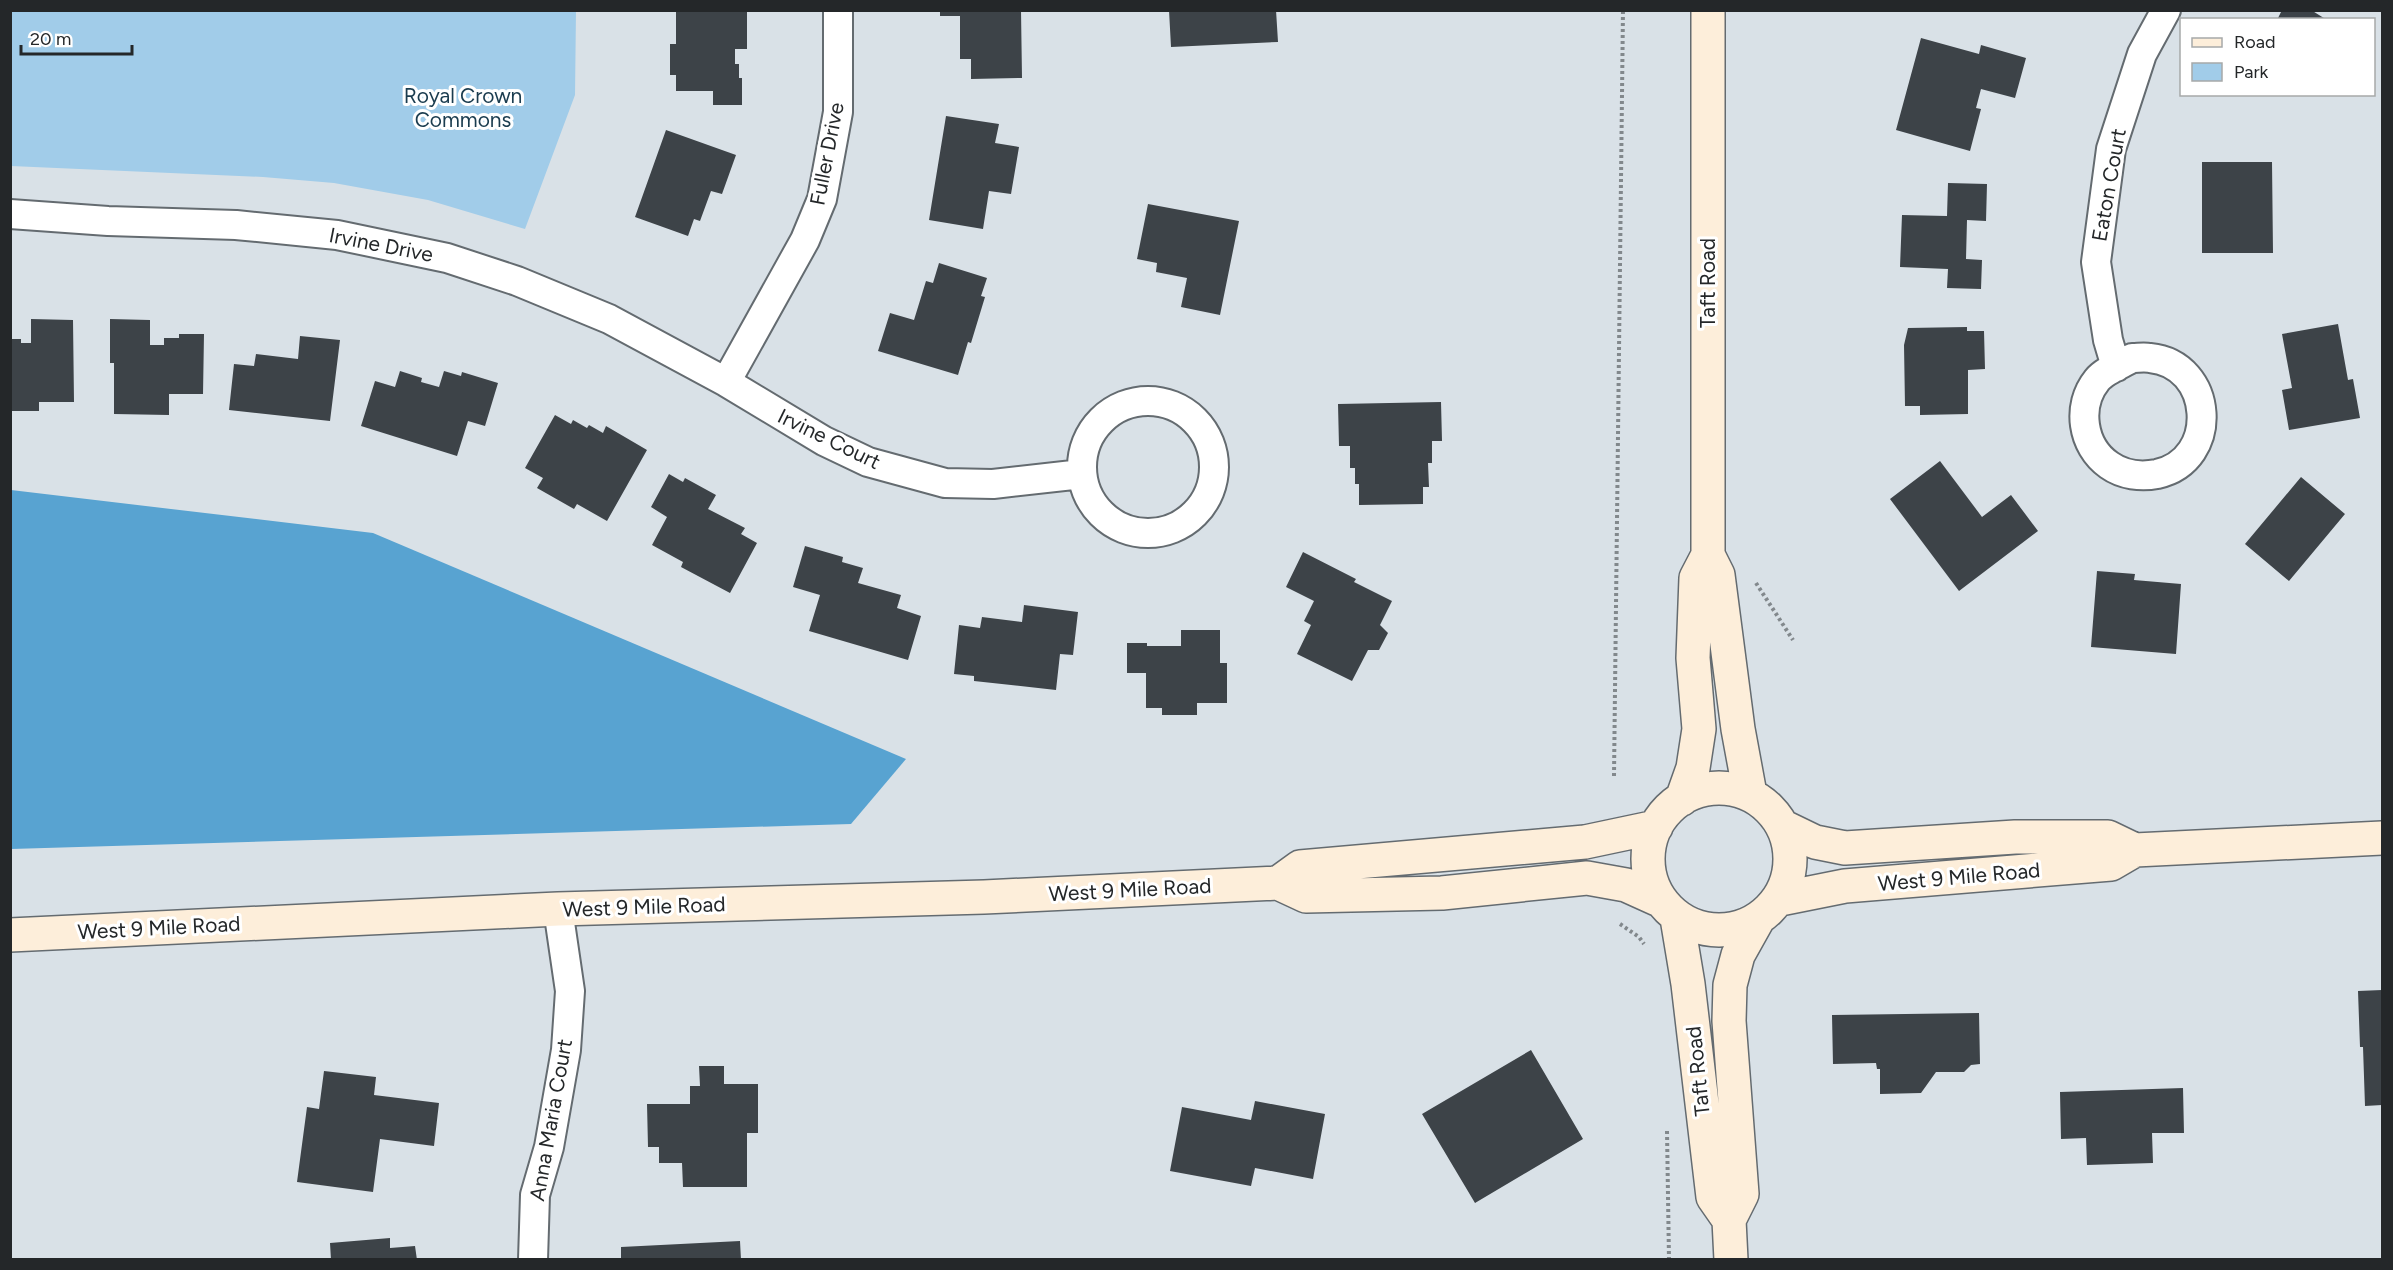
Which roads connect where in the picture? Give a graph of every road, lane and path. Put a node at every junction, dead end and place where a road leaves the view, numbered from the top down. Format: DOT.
graph roads {
  1 [pos="838,10"];
  2 [pos="1623,10"];
  3 [pos="1708,10"];
  4 [pos="2166,10"];
  5 [pos="10,214"];
  6 [pos="2116,368"];
  7 [pos="726,382"];
  8 [pos="1082,474"];
  9 [pos="1708,555"];
  10 [pos="1614,776"];
  11 [pos="1750,794"];
  12 [pos="1682,799"];
  13 [pos="1656,827"];
  14 [pos="1784,827"];
  15 [pos="2382,838"];
  16 [pos="2135,850"];
  17 [pos="1278,883"];
  18 [pos="1780,899"];
  19 [pos="1667,908"];
  20 [pos="558,909"];
  21 [pos="1612,919"];
  22 [pos="1757,921"];
  23 [pos="10,934"];
  24 [pos="1646,946"];
  25 [pos="1667,1124"];
  26 [pos="1729,1220"];
  27 [pos="532,1260"];
  28 [pos="1669,1260"];
  29 [pos="1731,1260"];
  1 -- 7 [label="street, Fuller Drive"];
  2 -- 10 [label="path"];
  3 -- 9 [label="street, Taft Road"];
  4 -- 6 [label="street, Eaton Court"];
  5 -- 7 [label="street, Irvine Drive"];
  6 -- 6 [label="street"];
  7 -- 8 [label="street, Irvine Court"];
  8 -- 8 [label="street"];
  9 -- 11 [label="street, Taft Road"];
  9 -- 12 [label="street, Taft Road"];
  11 -- 12 [label="street"];
  11 -- 14 [label="street"];
  12 -- 13 [label="street"];
  13 -- 17 [label="street"];
  13 -- 19 [label="street"];
  14 -- 16 [label="street, West 9 Mile Road"];
  14 -- 18 [label="street"];
  15 -- 16 [label="street, West 9 Mile Road"];
  16 -- 18 [label="street, West 9 Mile Road"];
  17 -- 19 [label="street, West 9 Mile Road"];
  17 -- 20 [label="street, West 9 Mile Road"];
  18 -- 22 [label="street"];
  19 -- 22 [label="street"];
  19 -- 26 [label="street, Taft Road"];
  20 -- 23 [label="street, West 9 Mile Road"];
  20 -- 27 [label="street, Anna Maria Court"];
  21 -- 24 [label="path"];
  22 -- 26 [label="street, Taft Road"];
  25 -- 28 [label="path"];
  26 -- 29 [label="street, Taft Road"];
}
